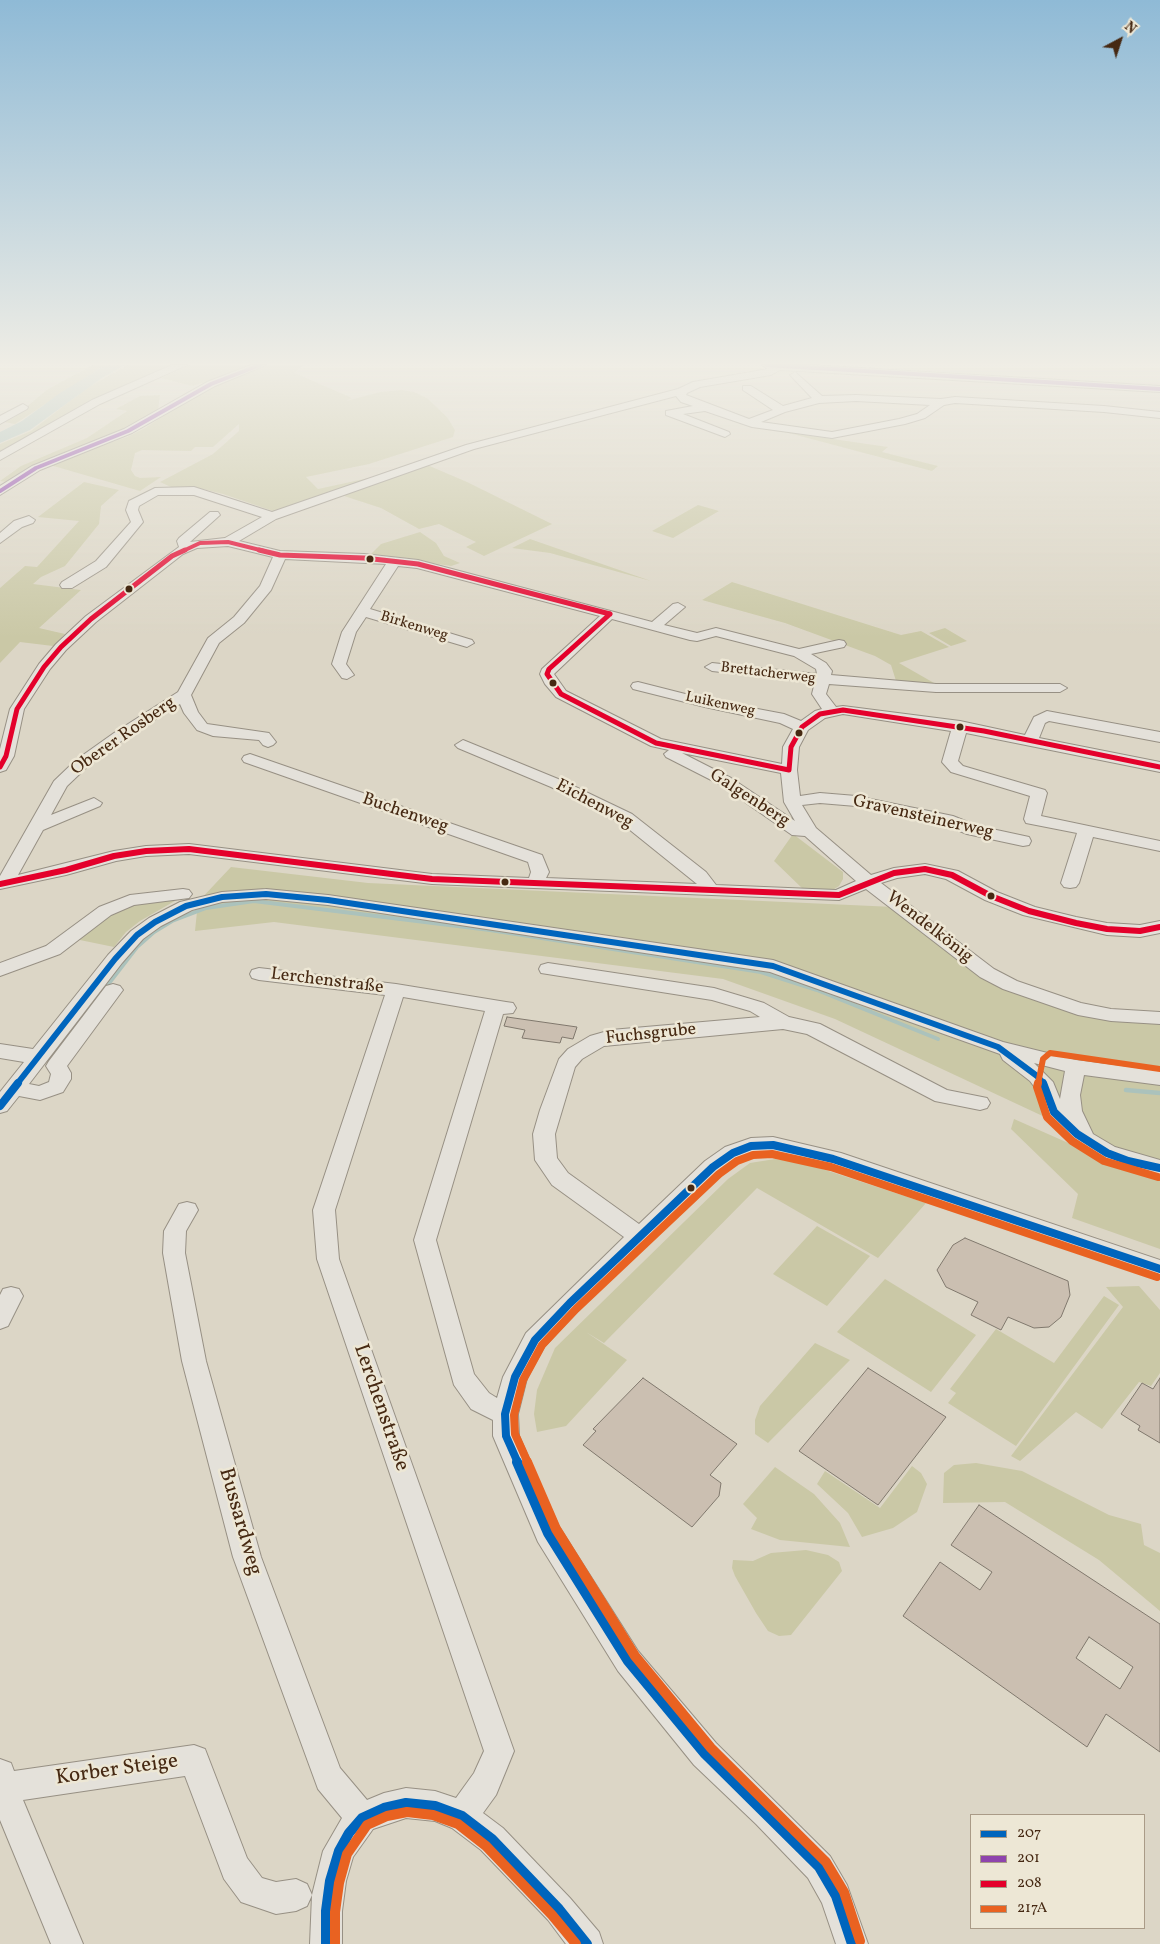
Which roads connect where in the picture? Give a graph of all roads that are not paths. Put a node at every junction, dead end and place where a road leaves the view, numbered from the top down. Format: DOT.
graph roads {
  1 [pos="67,456"];
  2 [pos="445,456"];
  3 [pos="0,491"];
  4 [pos="214,515"];
  5 [pos="272,516"];
  6 [pos="30,520"];
  7 [pos="0,539"];
  8 [pos="228,542"];
  9 [pos="186,548"];
  10 [pos="280,554"];
  11 [pos="394,561"];
  12 [pos="67,585"];
  13 [pos="678,607"];
  14 [pos="361,611"];
  15 [pos="610,614"];
  16 [pos="655,626"];
  17 [pos="467,643"];
  18 [pos="839,644"];
  19 [pos="799,653"];
  20 [pos="712,667"];
  21 [pos="346,675"];
  22 [pos="824,680"];
  23 [pos="638,686"];
  24 [pos="1060,688"];
  25 [pos="184,695"];
  26 [pos="831,711"];
  27 [pos="960,726"];
  28 [pos="802,727"];
  29 [pos="1160,738"];
  30 [pos="1030,740"];
  31 [pos="268,742"];
  32 [pos="463,745"];
  33 [pos="672,754"];
  34 [pos="691,756"];
  35 [pos="250,759"];
  36 [pos="0,767"];
  37 [pos="1160,767"];
  38 [pos="789,770"];
  39 [pos="792,802"];
  40 [pos="94,803"];
  41 [pos="38,826"];
  42 [pos="809,831"];
  43 [pos="1086,831"];
  44 [pos="1023,841"];
  45 [pos="1160,846"];
  46 [pos="868,882"];
  47 [pos="1070,883"];
  48 [pos="3,884"];
  49 [pos="536,884"];
  50 [pos="710,889"];
  51 [pos="184,894"];
  52 [pos="1160,927"];
  53 [pos="548,969"];
  54 [pos="0,970"];
  55 [pos="259,974"];
  56 [pos="113,990"];
  57 [pos="396,990"];
  58 [pos="1160,1018"];
  59 [pos="784,1022"];
  60 [pos="998,1047"];
  61 [pos="0,1051"];
  62 [pos="38,1057"];
  63 [pos="1051,1062"];
  64 [pos="1076,1067"];
  65 [pos="1160,1078"];
  66 [pos="1046,1087"];
  67 [pos="13,1088"];
  68 [pos="980,1103"];
  69 [pos="0,1106"];
  70 [pos="1089,1142"];
  71 [pos="1160,1168"];
  72 [pos="187,1210"];
  73 [pos="639,1236"];
  74 [pos="1160,1269"];
  75 [pos="10,1296"];
  76 [pos="0,1319"];
  77 [pos="504,1414"];
  78 [pos="1,1783"];
  79 [pos="462,1816"];
  80 [pos="362,1818"];
  81 [pos="296,1895"];
  82 [pos="67,1944"];
  83 [pos="326,1944"];
  84 [pos="587,1944"];
  85 [pos="852,1944"];
  1 -- 3 [label="street"];
  2 -- 5 [label="street"];
  4 -- 9 [label="street"];
  5 -- 8 [label="street"];
  5 -- 12 [label="street"];
  6 -- 7 [label="street"];
  8 -- 9 [label="street"];
  8 -- 10 [label="street"];
  9 -- 36 [label="street"];
  10 -- 11 [label="street"];
  10 -- 25 [label="street, Oberer Rosberg"];
  11 -- 14 [label="street, Birkenweg"];
  11 -- 15 [label="street"];
  13 -- 16 [label="street"];
  14 -- 17 [label="street, Birkenweg"];
  14 -- 21 [label="street, Birkenweg"];
  15 -- 16 [label="street, Brettacherweg"];
  15 -- 34 [label="street, Galgenberg"];
  16 -- 19 [label="street, Brettacherweg"];
  18 -- 19 [label="street, Brettacherweg"];
  19 -- 22 [label="street, Brettacherweg"];
  20 -- 22 [label="street, Brettacherweg"];
  22 -- 24 [label="street, Brettacherweg"];
  22 -- 26 [label="street, Brettacherweg"];
  23 -- 28 [label="street, Luikenweg"];
  25 -- 31 [label="street, Oberer Rosberg"];
  25 -- 41 [label="street, Oberer Rosberg"];
  26 -- 27 [label="street"];
  26 -- 28 [label="street"];
  27 -- 30 [label="street"];
  27 -- 43 [label="street"];
  28 -- 38 [label="street, Wendelkönig"];
  29 -- 30 [label="street"];
  30 -- 37 [label="street"];
  32 -- 50 [label="street, Eichenweg"];
  33 -- 34 [label="street, Galgenberg"];
  34 -- 38 [label="street, Galgenberg"];
  34 -- 42 [label="street, Galgenberg"];
  35 -- 49 [label="street, Buchenweg"];
  38 -- 39 [label="street, Wendelkönig"];
  39 -- 42 [label="street, Wendelkönig"];
  39 -- 44 [label="street, Gravensteinerweg"];
  40 -- 41 [label="street"];
  41 -- 48 [label="street, Oberer Rosberg"];
  42 -- 46 [label="street, Wendelkönig"];
  43 -- 45 [label="street"];
  43 -- 47 [label="street"];
  46 -- 50 [label="street"];
  46 -- 52 [label="street"];
  46 -- 58 [label="street, Wendelkönig"];
  48 -- 49 [label="street"];
  49 -- 50 [label="street"];
  51 -- 54 [label="street"];
  53 -- 59 [label="street, Fuchsgrube"];
  55 -- 57 [label="street, Lerchenstraße"];
  56 -- 67 [label="street"];
  57 -- 77 [label="street, Lerchenstraße"];
  57 -- 79 [label="street, Lerchenstraße"];
  59 -- 68 [label="street, Fuchsgrube"];
  59 -- 73 [label="street, Fuchsgrube"];
  60 -- 62 [label="street"];
  60 -- 63 [label="street"];
  60 -- 66 [label="street"];
  61 -- 62 [label="street"];
  62 -- 67 [label="street"];
  63 -- 64 [label="street"];
  63 -- 66 [label="street"];
  64 -- 65 [label="street"];
  64 -- 70 [label="street"];
  66 -- 70 [label="street"];
  67 -- 69 [label="street"];
  70 -- 71 [label="street"];
  72 -- 80 [label="street, Bussardweg"];
  73 -- 74 [label="street"];
  73 -- 77 [label="street"];
  75 -- 76 [label="street"];
  77 -- 85 [label="street"];
  78 -- 81 [label="street, Korber Steige"];
  78 -- 82 [label="street"];
  79 -- 80 [label="street"];
  79 -- 84 [label="street"];
  80 -- 83 [label="street"];
}
